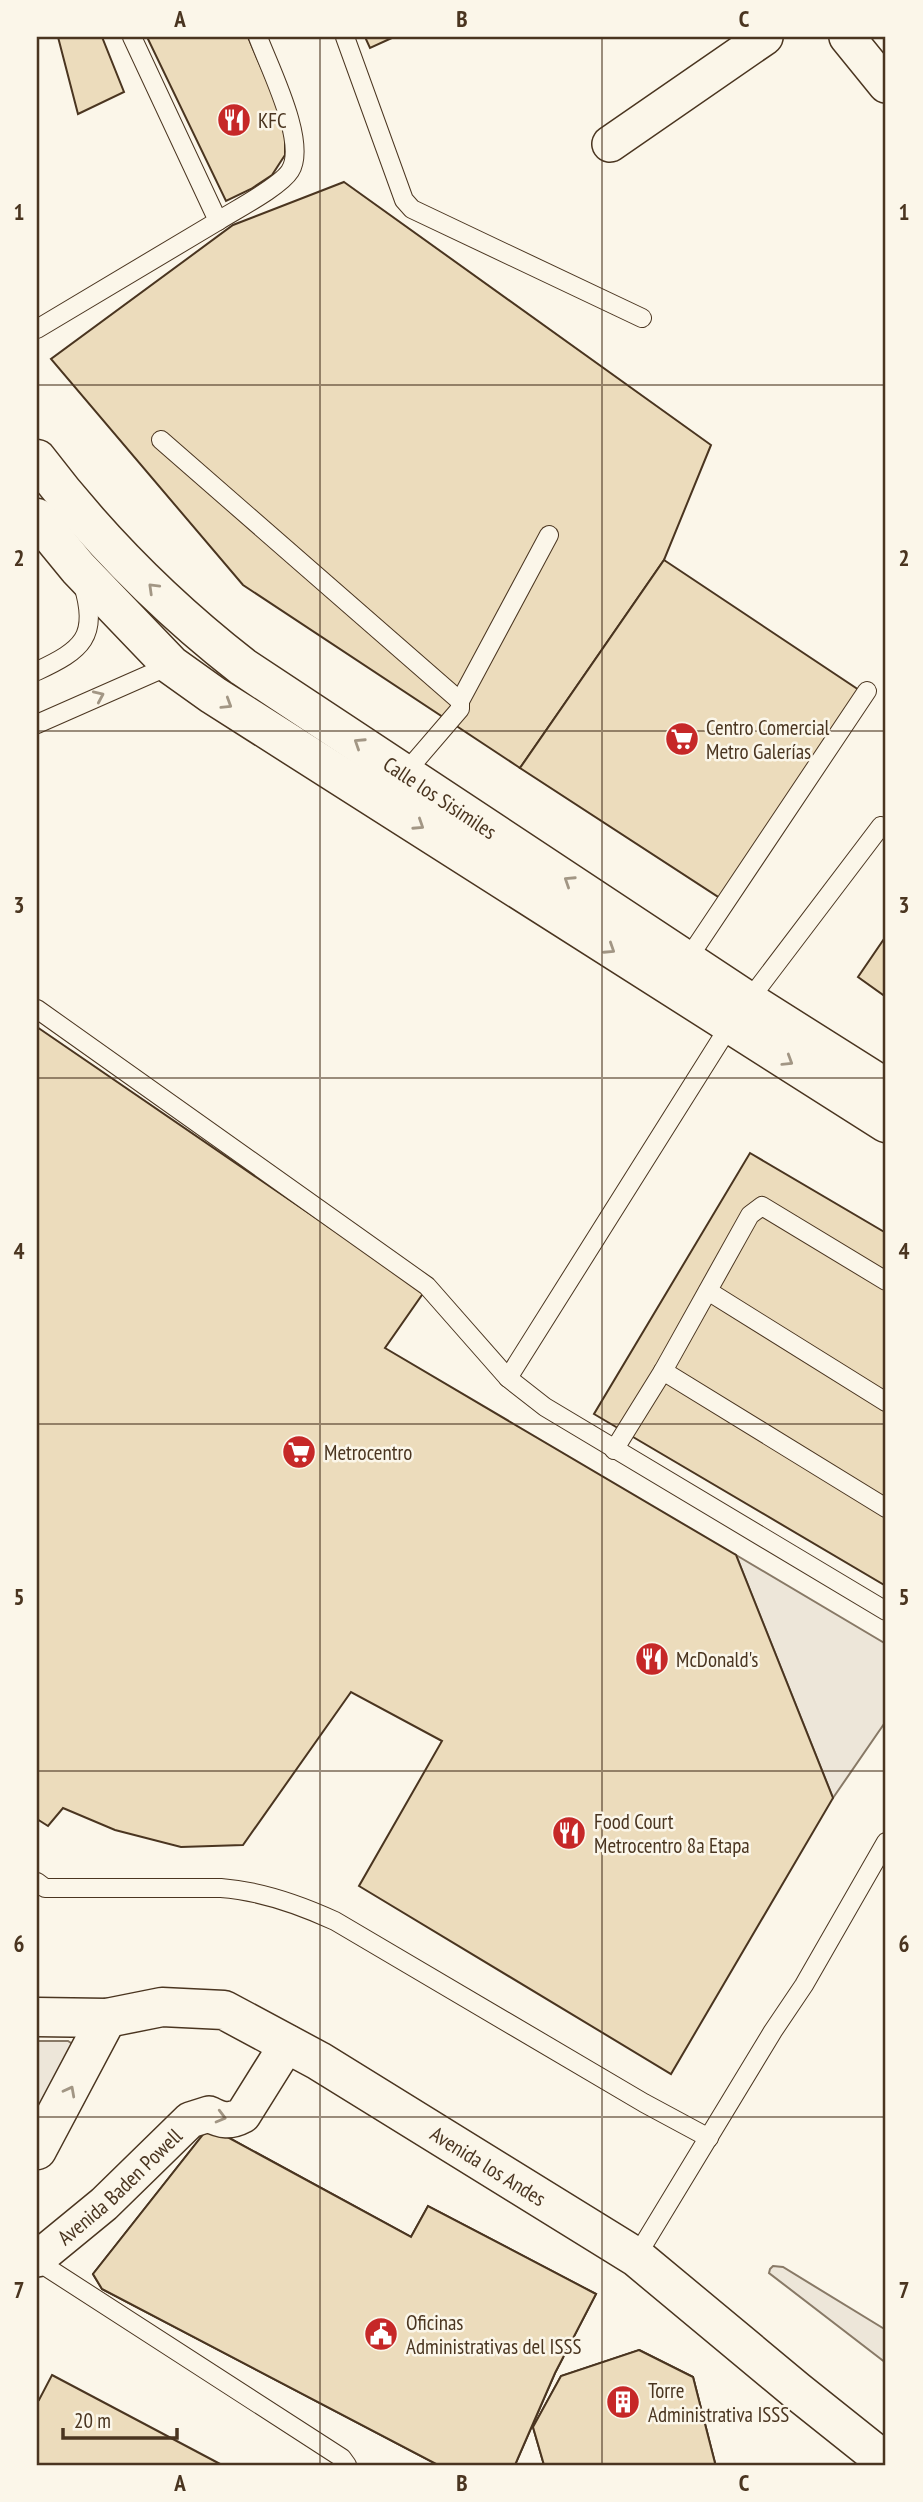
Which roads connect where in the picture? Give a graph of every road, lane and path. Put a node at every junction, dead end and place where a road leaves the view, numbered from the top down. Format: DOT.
graph roads {
  1 [pos="132,37"];
  2 [pos="258,37"];
  3 [pos="345,37"];
  4 [pos="765,37"];
  5 [pos="847,37"];
  6 [pos="886,85"];
  7 [pos="610,144"];
  8 [pos="218,221"];
  9 [pos="642,318"];
  10 [pos="37,329"];
  11 [pos="160,440"];
  12 [pos="37,459"];
  13 [pos="37,518"];
  14 [pos="550,535"];
  15 [pos="78,568"];
  16 [pos="171,665"];
  17 [pos="37,671"];
  18 [pos="867,691"];
  19 [pos="460,701"];
  20 [pos="37,724"];
  21 [pos="405,773"];
  22 [pos="881,826"];
  23 [pos="679,973"];
  24 [pos="37,1009"];
  25 [pos="739,1013"];
  26 [pos="886,1087"];
  27 [pos="886,1123"];
  28 [pos="886,1281"];
  29 [pos="708,1291"];
  30 [pos="663,1371"];
  31 [pos="508,1378"];
  32 [pos="886,1402"];
  33 [pos="614,1450"];
  34 [pos="886,1508"];
  35 [pos="886,1611"];
  36 [pos="886,1842"];
  37 [pos="37,1882"];
  38 [pos="37,2017"];
  39 [pos="107,2018"];
  40 [pos="288,2043"];
  41 [pos="709,2138"];
  42 [pos="37,2150"];
  43 [pos="636,2257"];
  44 [pos="37,2260"];
  45 [pos="886,2462"];
  46 [pos="347,2465"];
  1 -- 8 [label="lane"];
  2 -- 8 [label="lane"];
  3 -- 9 [label="lane"];
  4 -- 7 [label="street"];
  5 -- 6 [label="street"];
  8 -- 10 [label="lane"];
  11 -- 19 [label="lane"];
  21 -- 12 [label="main road, Calle los Sisimiles, one-way"];
  13 -- 15 [label="main road, Calle los Sisimiles"];
  14 -- 19 [label="lane"];
  15 -- 16 [label="main road, Calle los Sisimiles"];
  15 -- 17 [label="lane"];
  20 -- 16 [label="lane, one-way"];
  16 -- 23 [label="main road, Calle los Sisimiles, one-way"];
  18 -- 23 [label="lane"];
  19 -- 21 [label="lane"];
  23 -- 21 [label="main road, Calle los Sisimiles, one-way"];
  22 -- 25 [label="lane"];
  23 -- 25 [label="main road, Calle los Sisimiles"];
  24 -- 31 [label="lane"];
  25 -- 26 [label="main road, Calle los Sisimiles"];
  25 -- 27 [label="main road, Calle los Sisimiles, one-way"];
  25 -- 31 [label="lane"];
  28 -- 29 [label="lane"];
  29 -- 30 [label="lane"];
  29 -- 32 [label="lane"];
  30 -- 33 [label="lane"];
  30 -- 34 [label="lane"];
  31 -- 33 [label="lane"];
  33 -- 35 [label="lane"];
  36 -- 41 [label="lane"];
  37 -- 41 [label="lane"];
  38 -- 39 [label="main road, Avenida los Andes"];
  39 -- 40 [label="main road, Avenida los Andes"];
  42 -- 39 [label="main road, one-way"];
  40 -- 43 [label="main road, Avenida los Andes"];
  44 -- 40 [label="street, Avenida Baden Powell, one-way"];
  41 -- 43 [label="lane"];
  43 -- 45 [label="main road, Avenida los Andes"];
  44 -- 46 [label="lane"];
}
